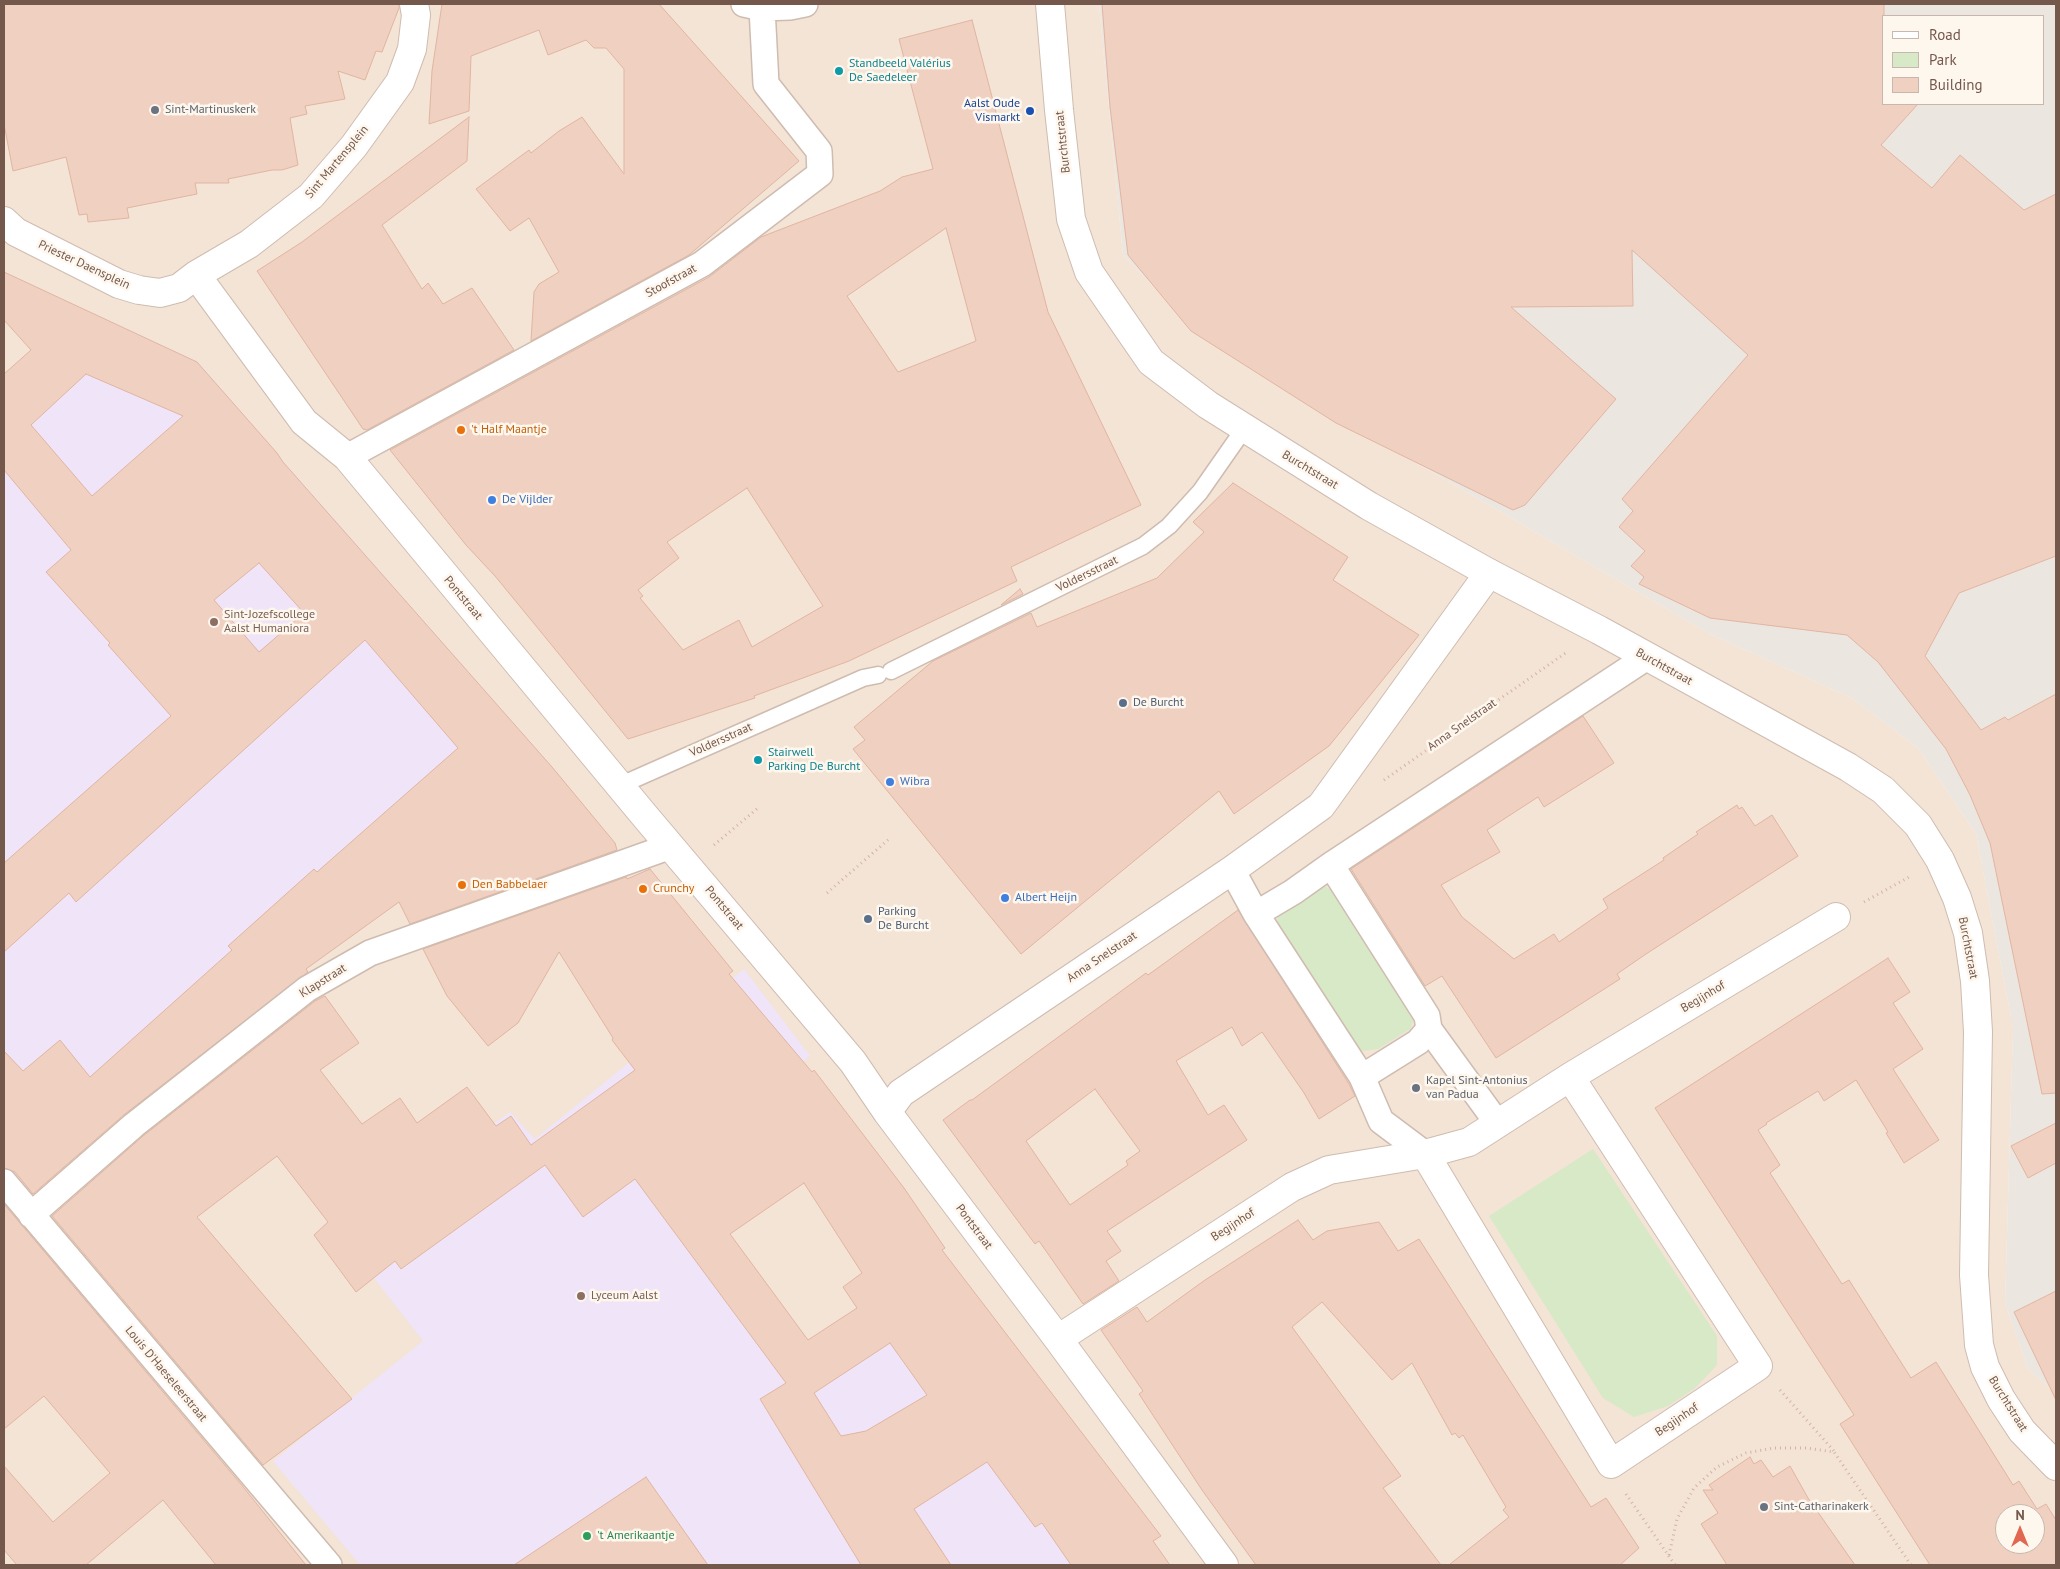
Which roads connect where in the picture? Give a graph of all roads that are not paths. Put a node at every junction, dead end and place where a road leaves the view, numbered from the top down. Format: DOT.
graph roads {
  1 [pos="414,4"];
  2 [pos="805,4"];
  3 [pos="1050,4"];
  4 [pos="753,6"];
  5 [pos="4,221"];
  6 [pos="196,275"];
  7 [pos="1244,429"];
  8 [pos="347,457"];
  9 [pos="1488,573"];
  10 [pos="1647,657"];
  11 [pos="621,785"];
  12 [pos="671,846"];
  13 [pos="1331,865"];
  14 [pos="1232,870"];
  15 [pos="1256,914"];
  16 [pos="1836,917"];
  17 [pos="1429,1029"];
  18 [pos="1362,1077"];
  19 [pos="1570,1077"];
  20 [pos="887,1112"];
  21 [pos="1498,1124"];
  22 [pos="1425,1154"];
  23 [pos="4,1182"];
  24 [pos="31,1215"];
  25 [pos="1058,1339"];
  26 [pos="2056,1466"];
  27 [pos="329,1565"];
  28 [pos="1224,1565"];
  1 -- 6 [label="street, Sint Martensplein"];
  2 -- 4 [label="street"];
  3 -- 7 [label="street, Burchtstraat"];
  4 -- 8 [label="street, Stoofstraat"];
  5 -- 6 [label="street, Priester Daensplein"];
  6 -- 8 [label="street, Pontstraat"];
  7 -- 9 [label="street, Burchtstraat"];
  7 -- 11 [label="lane, Voldersstraat"];
  8 -- 11 [label="street, Pontstraat"];
  9 -- 10 [label="street, Burchtstraat"];
  9 -- 14 [label="street, Anna Snelstraat"];
  10 -- 13 [label="street"];
  10 -- 26 [label="street, Burchtstraat"];
  11 -- 12 [label="street, Pontstraat"];
  12 -- 20 [label="street, Pontstraat"];
  12 -- 24 [label="street, Klapstraat"];
  13 -- 15 [label="street"];
  13 -- 17 [label="street"];
  14 -- 15 [label="street, Begijnhof"];
  14 -- 20 [label="street, Anna Snelstraat"];
  15 -- 18 [label="street, Begijnhof"];
  16 -- 19 [label="street, Begijnhof"];
  17 -- 18 [label="street"];
  17 -- 21 [label="street"];
  18 -- 22 [label="street, Begijnhof"];
  19 -- 21 [label="street, Begijnhof"];
  19 -- 22 [label="street, Begijnhof"];
  20 -- 25 [label="street, Pontstraat"];
  21 -- 22 [label="street, Begijnhof"];
  22 -- 25 [label="street, Begijnhof"];
  23 -- 24 [label="street, Louis D'Haeseleerstraat"];
  24 -- 27 [label="street, Louis D'Haeseleerstraat"];
  25 -- 28 [label="street, Pontstraat"];
}
